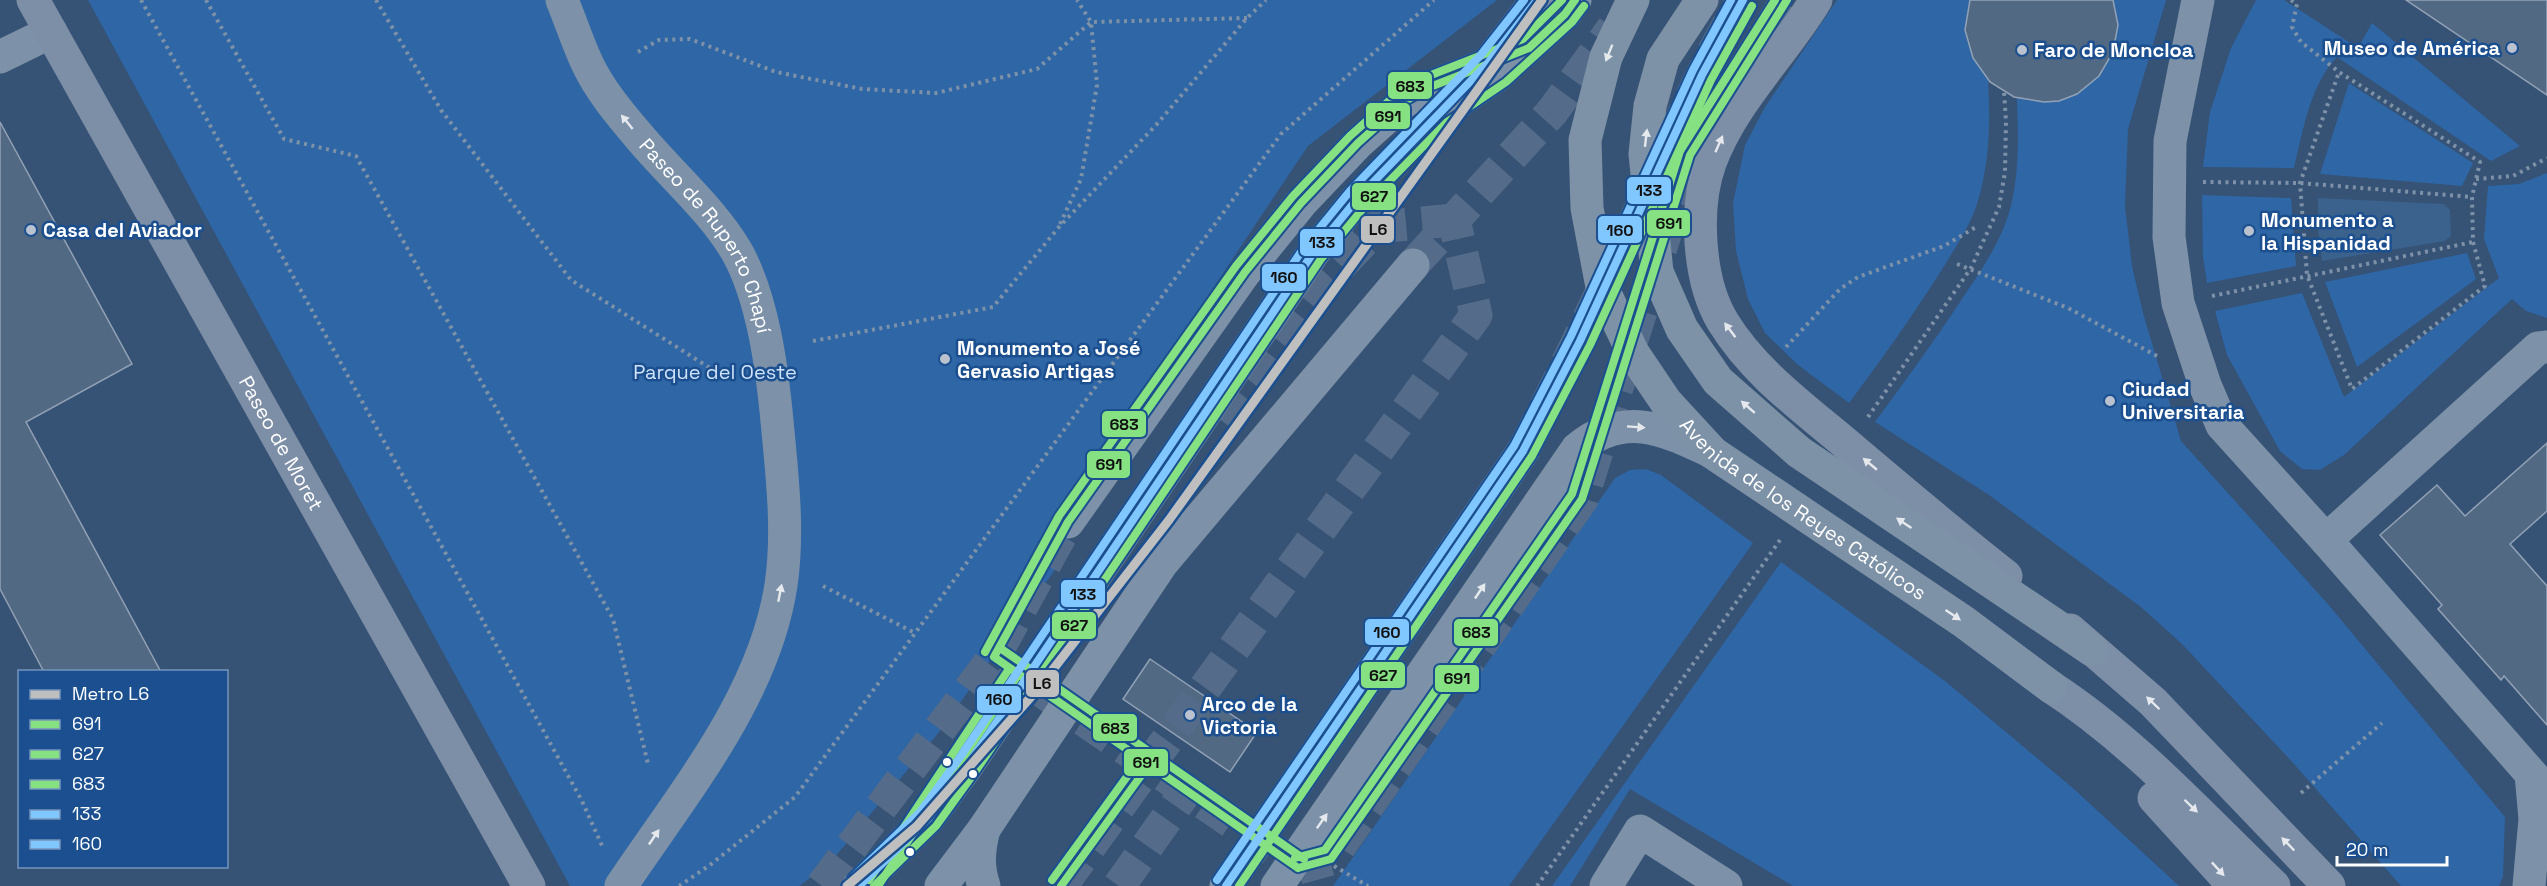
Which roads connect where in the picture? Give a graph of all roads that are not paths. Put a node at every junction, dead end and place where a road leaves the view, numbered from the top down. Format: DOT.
graph roads {
  1 [pos="33,0"];
  2 [pos="562,0"];
  3 [pos="1537,0"];
  4 [pos="1575,0"];
  5 [pos="1633,0"];
  6 [pos="1702,0"];
  7 [pos="1816,0"];
  8 [pos="2198,0"];
  9 [pos="51,32"];
  10 [pos="1529,48"];
  11 [pos="0,57"];
  12 [pos="1486,65"];
  13 [pos="1440,114"];
  14 [pos="1413,265"];
  15 [pos="2547,347"];
  16 [pos="1523,451"];
  17 [pos="1713,453"];
  18 [pos="1068,522"];
  19 [pos="2326,540"];
  20 [pos="2092,650"];
  21 [pos="2051,687"];
  22 [pos="2539,783"];
  23 [pos="984,829"];
  24 [pos="530,886"];
  25 [pos="621,886"];
  26 [pos="859,886"];
  27 [pos="941,886"];
  28 [pos="984,886"];
  29 [pos="1226,886"];
  30 [pos="1277,886"];
  31 [pos="1606,886"];
  32 [pos="1726,886"];
  33 [pos="2234,886"];
  34 [pos="2274,886"];
  35 [pos="2329,886"];
  36 [pos="2529,886"];
  1 -- 9 [label="main road, Paseo de Moret"];
  25 -- 2 [label="street, Paseo de Ruperto Chapí, one-way"];
  3 -- 12 [label="main road"];
  4 -- 10 [label="highway"];
  5 -- 17 [label="highway, Avenida de los Reyes Católicos, one-way"];
  20 -- 6 [label="highway, one-way"];
  20 -- 7 [label="main road, one-way"];
  8 -- 19 [label="street"];
  9 -- 11 [label="street"];
  9 -- 24 [label="main road, Paseo de Moret"];
  10 -- 12 [label="street"];
  10 -- 13 [label="highway"];
  12 -- 13 [label="main road"];
  12 -- 18 [label="street"];
  13 -- 26 [label="highway"];
  14 -- 23 [label="street"];
  15 -- 19 [label="street"];
  16 -- 29 [label="highway"];
  17 -- 21 [label="highway, Avenida de los Reyes Católicos, one-way"];
  30 -- 17 [label="street, one-way"];
  19 -- 22 [label="street"];
  35 -- 20 [label="main road, one-way"];
  21 -- 33 [label="main road, one-way"];
  21 -- 34 [label="main road, Avenida de los Reyes Católicos, one-way"];
  22 -- 36 [label="street"];
  23 -- 27 [label="street"];
  23 -- 28 [label="street"];
  31 -- 32 [label="street"];
}
